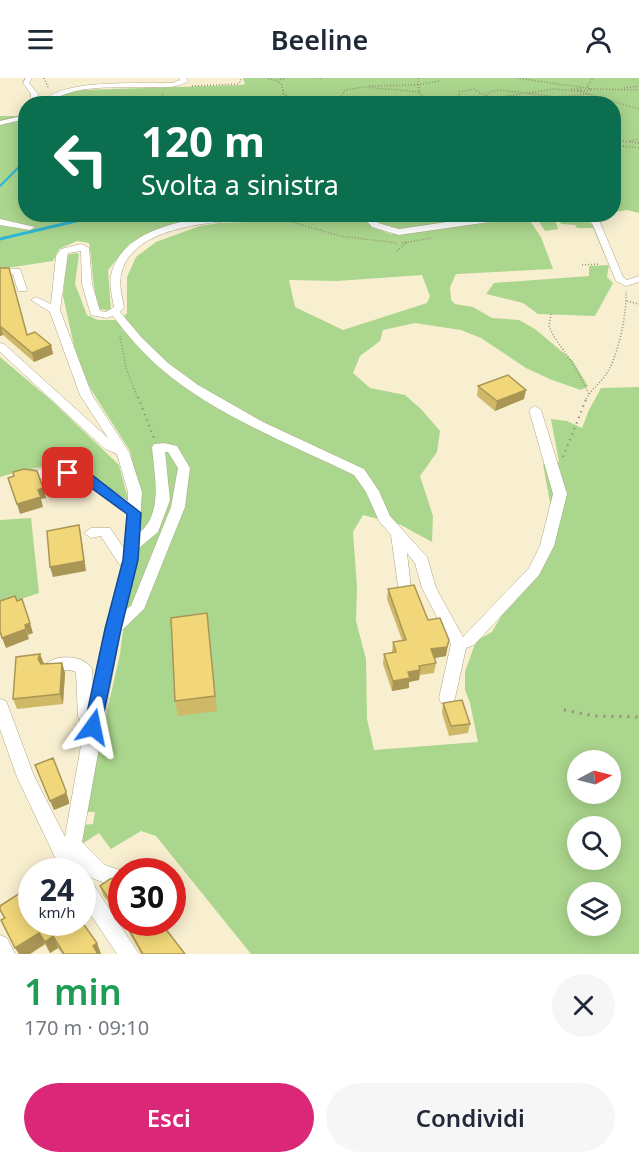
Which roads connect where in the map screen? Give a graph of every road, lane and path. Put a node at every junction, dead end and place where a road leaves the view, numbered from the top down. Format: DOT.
graph roads {
  1 [pos="29,78"];
  2 [pos="44,78"];
  3 [pos="182,78"];
  4 [pos="240,78"];
  5 [pos="268,78"];
  6 [pos="286,78"];
  7 [pos="317,78"];
  8 [pos="321,78"];
  9 [pos="418,78"];
  10 [pos="517,78"];
  11 [pos="593,78"];
  12 [pos="526,79"];
  13 [pos="275,80"];
  14 [pos="439,81"];
  15 [pos="550,84"];
  16 [pos="213,85"];
  17 [pos="417,85"];
  18 [pos="563,86"];
  19 [pos="639,86"];
  20 [pos="364,87"];
  21 [pos="585,88"];
  22 [pos="590,89"];
  23 [pos="593,89"];
  24 [pos="615,89"];
  25 [pos="563,90"];
  26 [pos="572,90"];
  27 [pos="639,90"];
  28 [pos="578,91"];
  29 [pos="583,91"];
  30 [pos="419,92"];
  31 [pos="284,93"];
  32 [pos="526,93"];
  33 [pos="54,94"];
  34 [pos="590,94"];
  35 [pos="34,96"];
  36 [pos="281,96"];
  37 [pos="286,96"];
  38 [pos="341,96"];
  39 [pos="419,96"];
  40 [pos="460,96"];
  41 [pos="486,96"];
  42 [pos="486,96"];
  43 [pos="507,96"];
  44 [pos="558,96"];
  45 [pos="576,96"];
  46 [pos="594,96"];
  47 [pos="621,104"];
  48 [pos="639,109"];
  49 [pos="18,119"];
  50 [pos="0,123"];
  51 [pos="639,139"];
  52 [pos="621,141"];
  53 [pos="629,142"];
  54 [pos="639,143"];
  55 [pos="621,146"];
  56 [pos="639,148"];
  57 [pos="0,222"];
  58 [pos="193,222"];
  59 [pos="294,222"];
  60 [pos="372,222"];
  61 [pos="463,222"];
  62 [pos="596,222"];
  63 [pos="454,224"];
  64 [pos="30,227"];
  65 [pos="407,242"];
  66 [pos="397,251"];
  67 [pos="612,264"];
  68 [pos="582,265"];
  69 [pos="0,271"];
  70 [pos="639,279"];
  71 [pos="626,283"];
  72 [pos="21,285"];
  73 [pos="36,300"];
  74 [pos="627,301"];
  75 [pos="639,304"];
  76 [pos="55,310"];
  77 [pos="113,314"];
  78 [pos="551,314"];
  79 [pos="0,346"];
  80 [pos="589,394"];
  81 [pos="535,410"];
  82 [pos="158,449"];
  83 [pos="123,452"];
  84 [pos="30,474"];
  85 [pos="557,480"];
  86 [pos="134,513"];
  87 [pos="91,533"];
  88 [pos="398,536"];
  89 [pos="131,553"];
  90 [pos="404,589"];
  91 [pos="113,629"];
  92 [pos="459,644"];
  93 [pos="51,668"];
  94 [pos="447,698"];
  95 [pos="0,706"];
  96 [pos="564,710"];
  97 [pos="639,717"];
  98 [pos="93,727"];
  99 [pos="72,845"];
  100 [pos="66,858"];
  101 [pos="71,858"];
  102 [pos="108,875"];
  103 [pos="96,906"];
  104 [pos="0,945"];
  105 [pos="5,954"];
  106 [pos="129,954"];
  1 -- 35 [label="street"];
  2 -- 33 [label="path"];
  3 -- 33 [label="street"];
  4 -- 16 [label="path"];
  5 -- 13 [label="path"];
  6 -- 13 [label="path"];
  7 -- 8 [label="path"];
  9 -- 17 [label="path"];
  10 -- 12 [label="path"];
  11 -- 22 [label="path"];
  12 -- 15 [label="path"];
  13 -- 31 [label="path"];
  14 -- 17 [label="path"];
  15 -- 18 [label="path"];
  15 -- 25 [label="path"];
  17 -- 20 [label="path"];
  17 -- 30 [label="path"];
  18 -- 21 [label="path"];
  18 -- 25 [label="path"];
  19 -- 24 [label="path"];
  20 -- 30 [label="path"];
  20 -- 38 [label="path"];
  21 -- 22 [label="path"];
  21 -- 26 [label="path"];
  22 -- 23 [label="path"];
  23 -- 24 [label="path"];
  23 -- 29 [label="path"];
  24 -- 27 [label="path"];
  25 -- 26 [label="path"];
  25 -- 32 [label="path"];
  26 -- 28 [label="path"];
  26 -- 29 [label="path"];
  28 -- 29 [label="path"];
  28 -- 34 [label="path"];
  30 -- 39 [label="path"];
  31 -- 36 [label="path"];
  31 -- 37 [label="path"];
  32 -- 41 [label="path"];
  32 -- 43 [label="path"];
  32 -- 44 [label="path"];
  34 -- 45 [label="path"];
  34 -- 46 [label="path"];
  40 -- 42 [label="path"];
  47 -- 48 [label="path"];
  49 -- 50 [label="street"];
  51 -- 53 [label="path"];
  52 -- 53 [label="path"];
  53 -- 54 [label="path"];
  55 -- 56 [label="path"];
  57 -- 64 [label="street"];
  58 -- 77 [label="street"];
  59 -- 65 [label="path"];
  60 -- 63 [label="street"];
  61 -- 63 [label="street"];
  62 -- 67 [label="street"];
  63 -- 65 [label="path"];
  65 -- 66 [label="path"];
  67 -- 68 [label="path"];
  67 -- 71 [label="street"];
  69 -- 72 [label="street"];
  70 -- 71 [label="street"];
  71 -- 74 [label="path"];
  73 -- 76 [label="street"];
  74 -- 75 [label="path"];
  74 -- 80 [label="path"];
  76 -- 77 [label="street"];
  76 -- 83 [label="street"];
  77 -- 82 [label="path"];
  77 -- 88 [label="street"];
  78 -- 80 [label="path"];
  79 -- 83 [label="street"];
  80 -- 85 [label="path"];
  81 -- 85 [label="street"];
  82 -- 89 [label="street"];
  82 -- 91 [label="street"];
  83 -- 86 [label="street"];
  84 -- 86 [label="street"];
  85 -- 92 [label="street"];
  86 -- 89 [label="street"];
  87 -- 89 [label="street"];
  88 -- 90 [label="street"];
  88 -- 92 [label="street"];
  89 -- 91 [label="street"];
  91 -- 98 [label="street"];
  92 -- 94 [label="street"];
  93 -- 98 [label="street"];
  95 -- 100 [label="street"];
  96 -- 97 [label="path"];
  98 -- 99 [label="street"];
  99 -- 101 [label="street"];
  99 -- 102 [label="street"];
  103 -- 106 [label="street"];
  104 -- 105 [label="street"];
}
